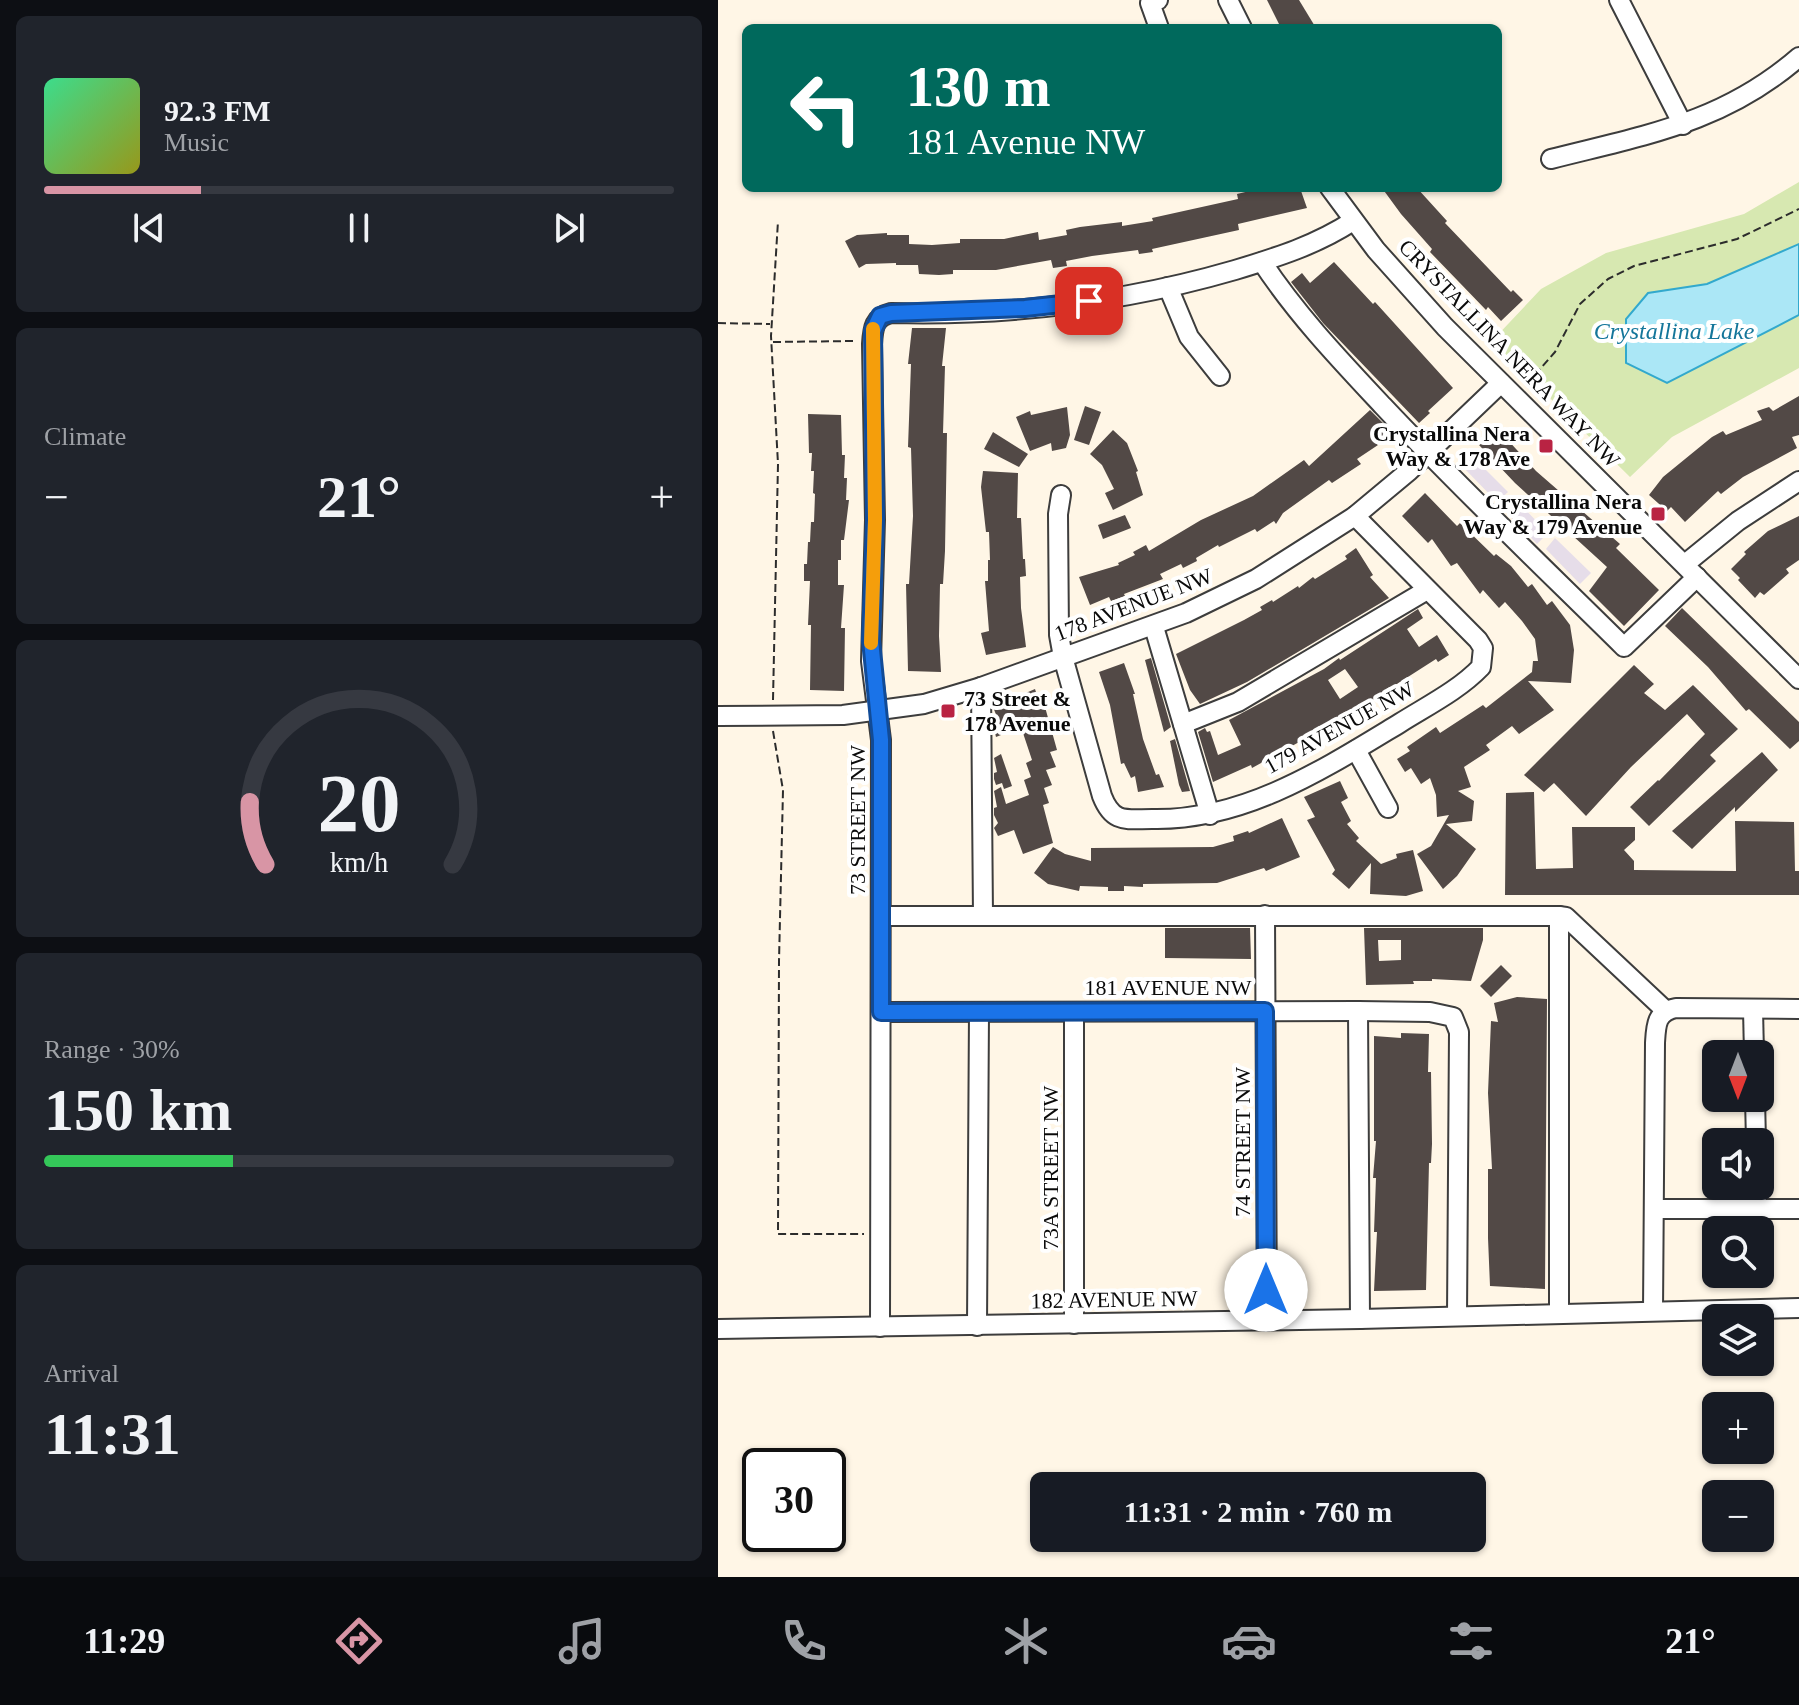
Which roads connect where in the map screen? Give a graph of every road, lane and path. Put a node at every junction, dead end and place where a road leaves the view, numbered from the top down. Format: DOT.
graph roads {
  1 [pos="1228,0"];
  2 [pos="1619,0"];
  3 [pos="1154,1"];
  4 [pos="1158,24"];
  5 [pos="1240,24"];
  6 [pos="1799,57"];
  7 [pos="1683,125"];
  8 [pos="1551,159"];
  9 [pos="1333,192"];
  10 [pos="1799,209"];
  11 [pos="778,221"];
  12 [pos="1353,221"];
  13 [pos="1262,262"];
  14 [pos="1168,287"];
  15 [pos="718,323"];
  16 [pos="771,324"];
  17 [pos="872,341"];
  18 [pos="771,342"];
  19 [pos="1220,376"];
  20 [pos="1501,383"];
  21 [pos="1525,387"];
  22 [pos="1428,453"];
  23 [pos="1799,481"];
  24 [pos="1061,495"];
  25 [pos="1355,516"];
  26 [pos="1691,571"];
  27 [pos="1427,590"];
  28 [pos="1154,627"];
  29 [pos="1063,657"];
  30 [pos="1799,679"];
  31 [pos="981,687"];
  32 [pos="773,707"];
  33 [pos="877,711"];
  34 [pos="718,716"];
  35 [pos="1183,724"];
  36 [pos="772,726"];
  37 [pos="1356,750"];
  38 [pos="1388,808"];
  39 [pos="1210,815"];
  40 [pos="1265,915"];
  41 [pos="881,916"];
  42 [pos="983,916"];
  43 [pos="1559,916"];
  44 [pos="1753,1009"];
  45 [pos="1799,1009"];
  46 [pos="1265,1011"];
  47 [pos="1358,1011"];
  48 [pos="881,1012"];
  49 [pos="979,1012"];
  50 [pos="1074,1012"];
  51 [pos="1662,1013"];
  52 [pos="1754,1040"];
  53 [pos="1757,1200"];
  54 [pos="1654,1209"];
  55 [pos="1757,1209"];
  56 [pos="1799,1209"];
  57 [pos="880,1234"];
  58 [pos="1799,1308"];
  59 [pos="1653,1311"];
  60 [pos="1559,1313"];
  61 [pos="1457,1316"];
  62 [pos="1360,1319"];
  63 [pos="1267,1321"];
  64 [pos="1074,1324"];
  65 [pos="977,1326"];
  66 [pos="880,1327"];
  67 [pos="718,1329"];
  1 -- 5 [label="street"];
  2 -- 7 [label="street"];
  3 -- 4 [label="street"];
  6 -- 7 [label="street"];
  7 -- 8 [label="street"];
  9 -- 12 [label="street, CRYSTALLINA NERA WAY NW"];
  10 -- 21 [label="path"];
  11 -- 16 [label="path"];
  12 -- 13 [label="street"];
  12 -- 20 [label="street, CRYSTALLINA NERA WAY NW"];
  13 -- 14 [label="street"];
  13 -- 22 [label="street"];
  14 -- 17 [label="street, 73 STREET NW"];
  14 -- 19 [label="street"];
  15 -- 16 [label="path"];
  16 -- 18 [label="path"];
  17 -- 18 [label="path"];
  17 -- 33 [label="street, 73 STREET NW"];
  18 -- 32 [label="path"];
  20 -- 22 [label="street, 178 AVENUE NW"];
  20 -- 26 [label="street, CRYSTALLINA NERA WAY NW"];
  22 -- 25 [label="street, 178 AVENUE NW"];
  22 -- 26 [label="street"];
  23 -- 26 [label="street"];
  24 -- 29 [label="street"];
  25 -- 27 [label="street"];
  25 -- 28 [label="street, 178 AVENUE NW"];
  26 -- 30 [label="street, CRYSTALLINA NERA WAY NW"];
  27 -- 35 [label="street"];
  27 -- 37 [label="street, 179 AVENUE NW"];
  28 -- 29 [label="street, 178 AVENUE NW"];
  28 -- 35 [label="street"];
  29 -- 31 [label="street, 178 AVENUE NW"];
  29 -- 39 [label="street, 179 AVENUE NW"];
  31 -- 33 [label="street, 178 AVENUE NW"];
  31 -- 42 [label="street"];
  33 -- 34 [label="street, 178 AVENUE NW"];
  33 -- 41 [label="street, 73 STREET NW"];
  35 -- 39 [label="street"];
  36 -- 57 [label="path"];
  37 -- 38 [label="street"];
  37 -- 39 [label="street, 179 AVENUE NW"];
  40 -- 42 [label="street"];
  40 -- 43 [label="street"];
  40 -- 46 [label="street, 74 STREET NW"];
  41 -- 42 [label="street"];
  41 -- 48 [label="street, 73 STREET NW"];
  43 -- 51 [label="street"];
  43 -- 60 [label="street"];
  44 -- 45 [label="street"];
  44 -- 51 [label="street"];
  44 -- 52 [label="street"];
  46 -- 47 [label="street, 181 AVENUE NW"];
  46 -- 50 [label="street, 181 AVENUE NW"];
  46 -- 63 [label="street, 74 STREET NW"];
  47 -- 61 [label="street, 181 AVENUE NW"];
  47 -- 62 [label="street"];
  48 -- 49 [label="street, 181 AVENUE NW"];
  48 -- 57 [label="street, 73 STREET NW"];
  49 -- 50 [label="street, 181 AVENUE NW"];
  49 -- 65 [label="street"];
  50 -- 64 [label="street, 73A STREET NW"];
  51 -- 54 [label="street"];
  53 -- 55 [label="street"];
  54 -- 55 [label="street"];
  54 -- 59 [label="street"];
  55 -- 56 [label="street"];
  57 -- 66 [label="street, 73 STREET NW"];
  58 -- 59 [label="street, 182 AVENUE NW"];
  59 -- 60 [label="street, 182 AVENUE NW"];
  60 -- 61 [label="street, 182 AVENUE NW"];
  61 -- 62 [label="street, 182 AVENUE NW"];
  62 -- 63 [label="street, 182 AVENUE NW"];
  63 -- 64 [label="street, 182 AVENUE NW"];
  64 -- 65 [label="street, 182 AVENUE NW"];
  65 -- 66 [label="street, 182 AVENUE NW"];
  66 -- 67 [label="street, 182 AVENUE NW"];
}
